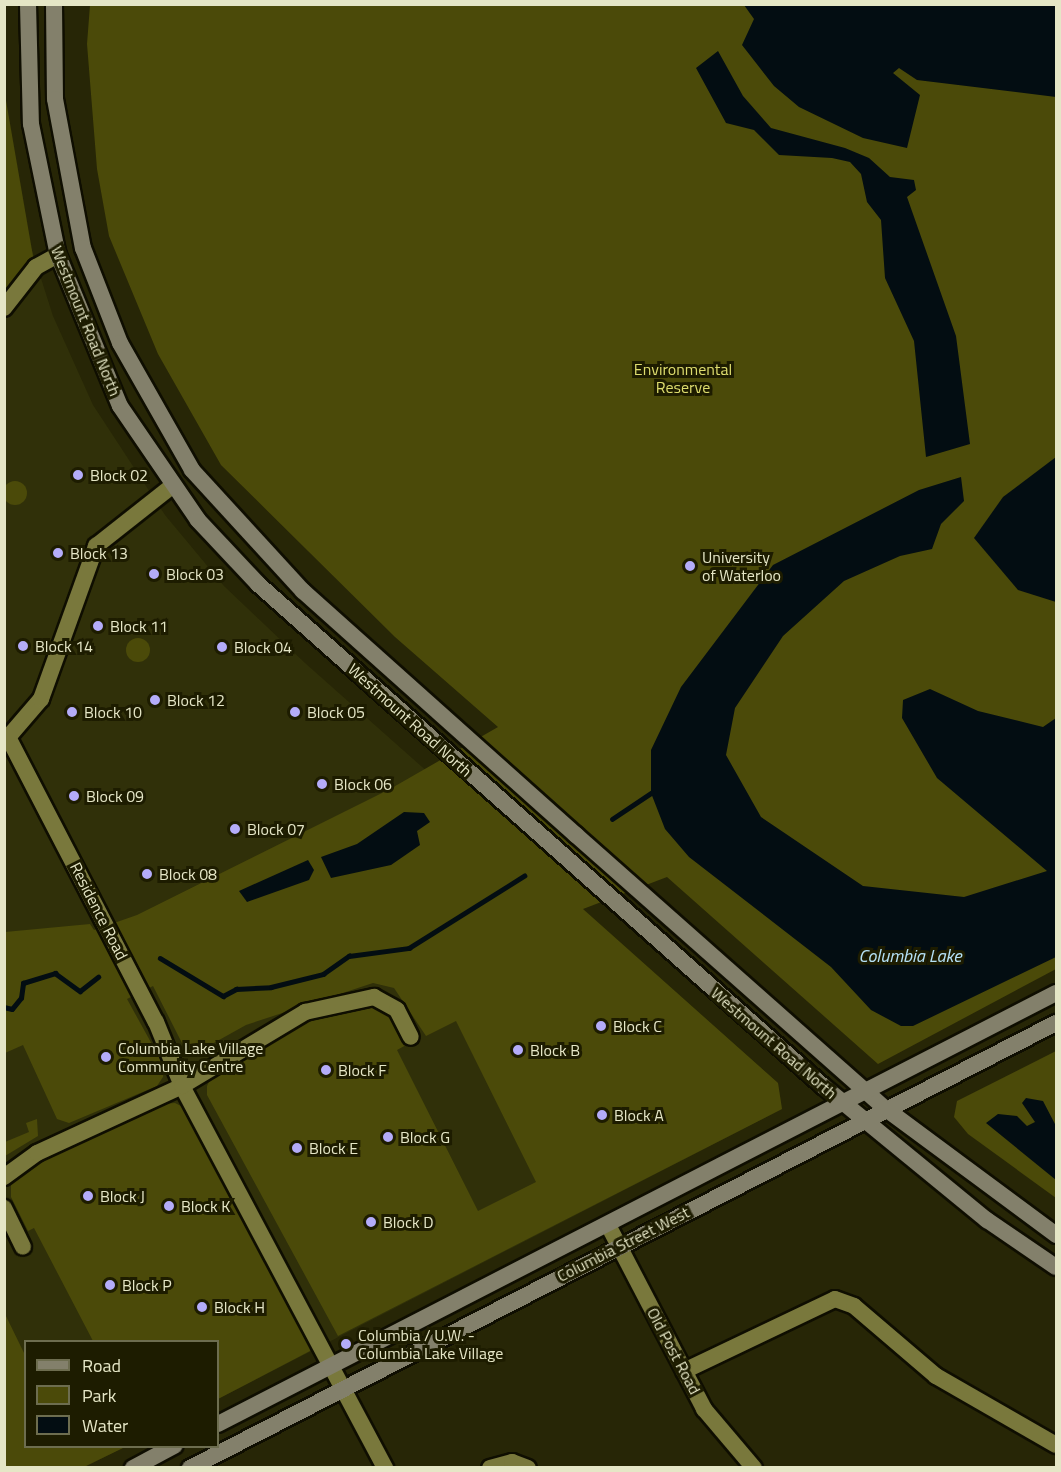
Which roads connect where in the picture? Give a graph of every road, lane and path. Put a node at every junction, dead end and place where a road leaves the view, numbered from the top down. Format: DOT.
graph roads {
  1 [pos="28,4"];
  2 [pos="54,4"];
  3 [pos="58,255"];
  4 [pos="4,308"];
  5 [pos="172,486"];
  6 [pos="7,740"];
  7 [pos="1056,993"];
  8 [pos="1056,1023"];
  9 [pos="411,1037"];
  10 [pos="182,1086"];
  11 [pos="864,1090"];
  12 [pos="842,1102"];
  13 [pos="886,1109"];
  14 [pos="864,1119"];
  15 [pos="4,1177"];
  16 [pos="4,1208"];
  17 [pos="608,1226"];
  18 [pos="1056,1235"];
  19 [pos="619,1246"];
  20 [pos="24,1247"];
  21 [pos="1056,1267"];
  22 [pos="332,1366"];
  23 [pos="684,1371"];
  24 [pos="342,1387"];
  25 [pos="219,1423"];
  26 [pos="1056,1445"];
  27 [pos="170,1448"];
  28 [pos="133,1467"];
  29 [pos="190,1467"];
  30 [pos="385,1467"];
  31 [pos="489,1467"];
  32 [pos="528,1467"];
  33 [pos="753,1467"];
  1 -- 3 [label="main road, Westmount Road North"];
  2 -- 11 [label="main road, Westmount Road North"];
  3 -- 4 [label="street"];
  3 -- 5 [label="main road, Westmount Road North"];
  5 -- 6 [label="street, Residence Road"];
  5 -- 12 [label="main road, Westmount Road North"];
  6 -- 10 [label="street, Residence Road"];
  7 -- 11 [label="main road, Columbia Street West"];
  8 -- 13 [label="main road, Columbia Street West"];
  9 -- 10 [label="street"];
  10 -- 15 [label="street"];
  10 -- 22 [label="street, Residence Road"];
  11 -- 12 [label="main road, Columbia Street West"];
  11 -- 13 [label="main road, Westmount Road North"];
  12 -- 14 [label="main road, Westmount Road North"];
  12 -- 17 [label="main road, Columbia Street West"];
  13 -- 14 [label="main road, Columbia Street West"];
  13 -- 18 [label="main road, Westmount Road North"];
  14 -- 19 [label="main road, Columbia Street West"];
  14 -- 21 [label="main road, Westmount Road North"];
  16 -- 20 [label="street"];
  17 -- 19 [label="street, Old Post Road"];
  17 -- 22 [label="main road, Columbia Street West"];
  19 -- 23 [label="street, Old Post Road"];
  19 -- 24 [label="main road, Columbia Street West"];
  22 -- 24 [label="street, Residence Road"];
  22 -- 25 [label="main road, Columbia Street West"];
  23 -- 26 [label="street"];
  23 -- 33 [label="street, Old Post Road"];
  24 -- 29 [label="main road, Columbia Street West"];
  24 -- 30 [label="street, Residence Road"];
  27 -- 28 [label="main road"];
  31 -- 32 [label="street"];
}
